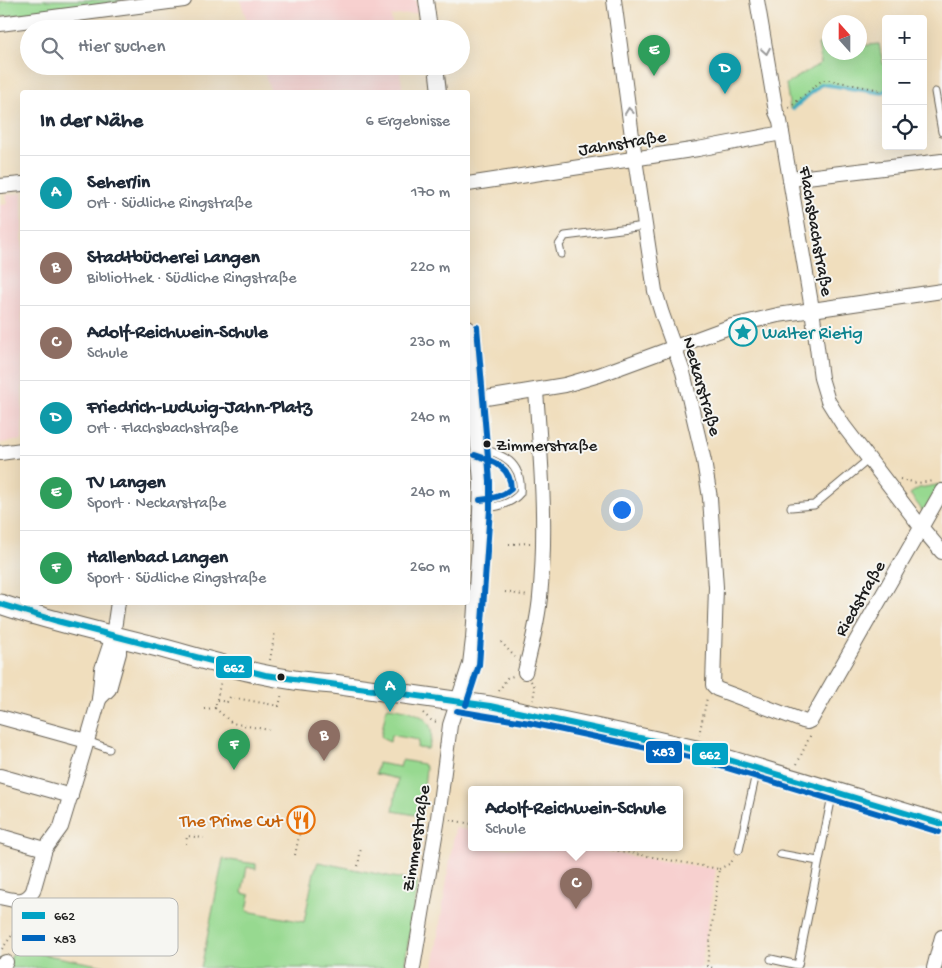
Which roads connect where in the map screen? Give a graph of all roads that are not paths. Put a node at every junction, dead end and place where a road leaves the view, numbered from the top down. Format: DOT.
graph roads {
  1 [pos="184,0"];
  2 [pos="426,0"];
  3 [pos="614,0"];
  4 [pos="761,1"];
  5 [pos="133,3"];
  6 [pos="25,20"];
  7 [pos="429,20"];
  8 [pos="20,21"];
  9 [pos="0,24"];
  10 [pos="437,75"];
  11 [pos="439,90"];
  12 [pos="935,92"];
  13 [pos="942,132"];
  14 [pos="782,133"];
  15 [pos="635,159"];
  16 [pos="942,161"];
  17 [pos="790,179"];
  18 [pos="20,184"];
  19 [pos="470,184"];
  20 [pos="0,186"];
  21 [pos="645,226"];
  22 [pos="561,254"];
  23 [pos="942,291"];
  24 [pos="812,309"];
  25 [pos="674,348"];
  26 [pos="470,377"];
  27 [pos="536,391"];
  28 [pos="471,401"];
  29 [pos="478,447"];
  30 [pos="20,450"];
  31 [pos="0,453"];
  32 [pos="869,460"];
  33 [pos="942,491"];
  34 [pos="791,507"];
  35 [pos="481,509"];
  36 [pos="921,527"];
  37 [pos="942,552"];
  38 [pos="0,604"];
  39 [pos="118,605"];
  40 [pos="116,636"];
  41 [pos="201,659"];
  42 [pos="527,674"];
  43 [pos="333,684"];
  44 [pos="458,702"];
  45 [pos="0,718"];
  46 [pos="807,722"];
  47 [pos="87,741"];
  48 [pos="109,749"];
  49 [pos="757,768"];
  50 [pos="0,776"];
  51 [pos="833,791"];
  52 [pos="71,796"];
  53 [pos="942,824"];
  54 [pos="0,836"];
  55 [pos="45,849"];
  56 [pos="739,850"];
  57 [pos="780,854"];
  58 [pos="818,861"];
  59 [pos="28,898"];
  60 [pos="942,937"];
  61 [pos="771,959"];
  62 [pos="413,968"];
  63 [pos="934,968"];
  1 -- 5 [label="street"];
  2 -- 7 [label="street"];
  15 -- 3 [label="street, Neckarstraße, one-way"];
  4 -- 14 [label="street, Flachsbachstraße, one-way"];
  5 -- 6 [label="street"];
  8 -- 9 [label="street"];
  10 -- 11 [label="street"];
  12 -- 13 [label="lane"];
  14 -- 15 [label="street, Jahnstraße"];
  14 -- 17 [label="street, Flachsbachstraße"];
  15 -- 19 [label="street, Jahnstraße"];
  15 -- 21 [label="street, Neckarstraße"];
  16 -- 17 [label="street"];
  17 -- 24 [label="street, Flachsbachstraße"];
  18 -- 20 [label="street"];
  21 -- 22 [label="lane"];
  21 -- 25 [label="street, Neckarstraße"];
  23 -- 24 [label="street"];
  24 -- 25 [label="street"];
  24 -- 32 [label="street, Flachsbachstraße"];
  25 -- 27 [label="street"];
  25 -- 46 [label="street, Neckarstraße"];
  26 -- 28 [label="street, Zimmerstraße"];
  27 -- 28 [label="street"];
  27 -- 42 [label="street"];
  28 -- 29 [label="street, Zimmerstraße"];
  29 -- 35 [label="street, Zimmerstraße"];
  29 -- 35 [label="lane"];
  30 -- 31 [label="street"];
  32 -- 34 [label="lane"];
  32 -- 36 [label="street, Flachsbachstraße"];
  33 -- 36 [label="street, Riedstraße"];
  35 -- 44 [label="street, Zimmerstraße"];
  36 -- 37 [label="street, Flachsbachstraße"];
  36 -- 46 [label="street, Riedstraße"];
  38 -- 40 [label="main road"];
  39 -- 40 [label="street"];
  40 -- 41 [label="main road"];
  40 -- 47 [label="street"];
  41 -- 43 [label="main road"];
  41 -- 43 [label="main road"];
  43 -- 44 [label="main road"];
  44 -- 49 [label="main road"];
  44 -- 62 [label="street, Zimmerstraße"];
  45 -- 47 [label="street"];
  47 -- 48 [label="lane"];
  47 -- 52 [label="street"];
  49 -- 51 [label="main road"];
  49 -- 56 [label="lane"];
  50 -- 52 [label="street"];
  51 -- 53 [label="main road"];
  51 -- 58 [label="lane"];
  52 -- 55 [label="street"];
  54 -- 55 [label="street"];
  55 -- 59 [label="street"];
  57 -- 58 [label="lane"];
  58 -- 61 [label="lane"];
  60 -- 63 [label="street"];
}
